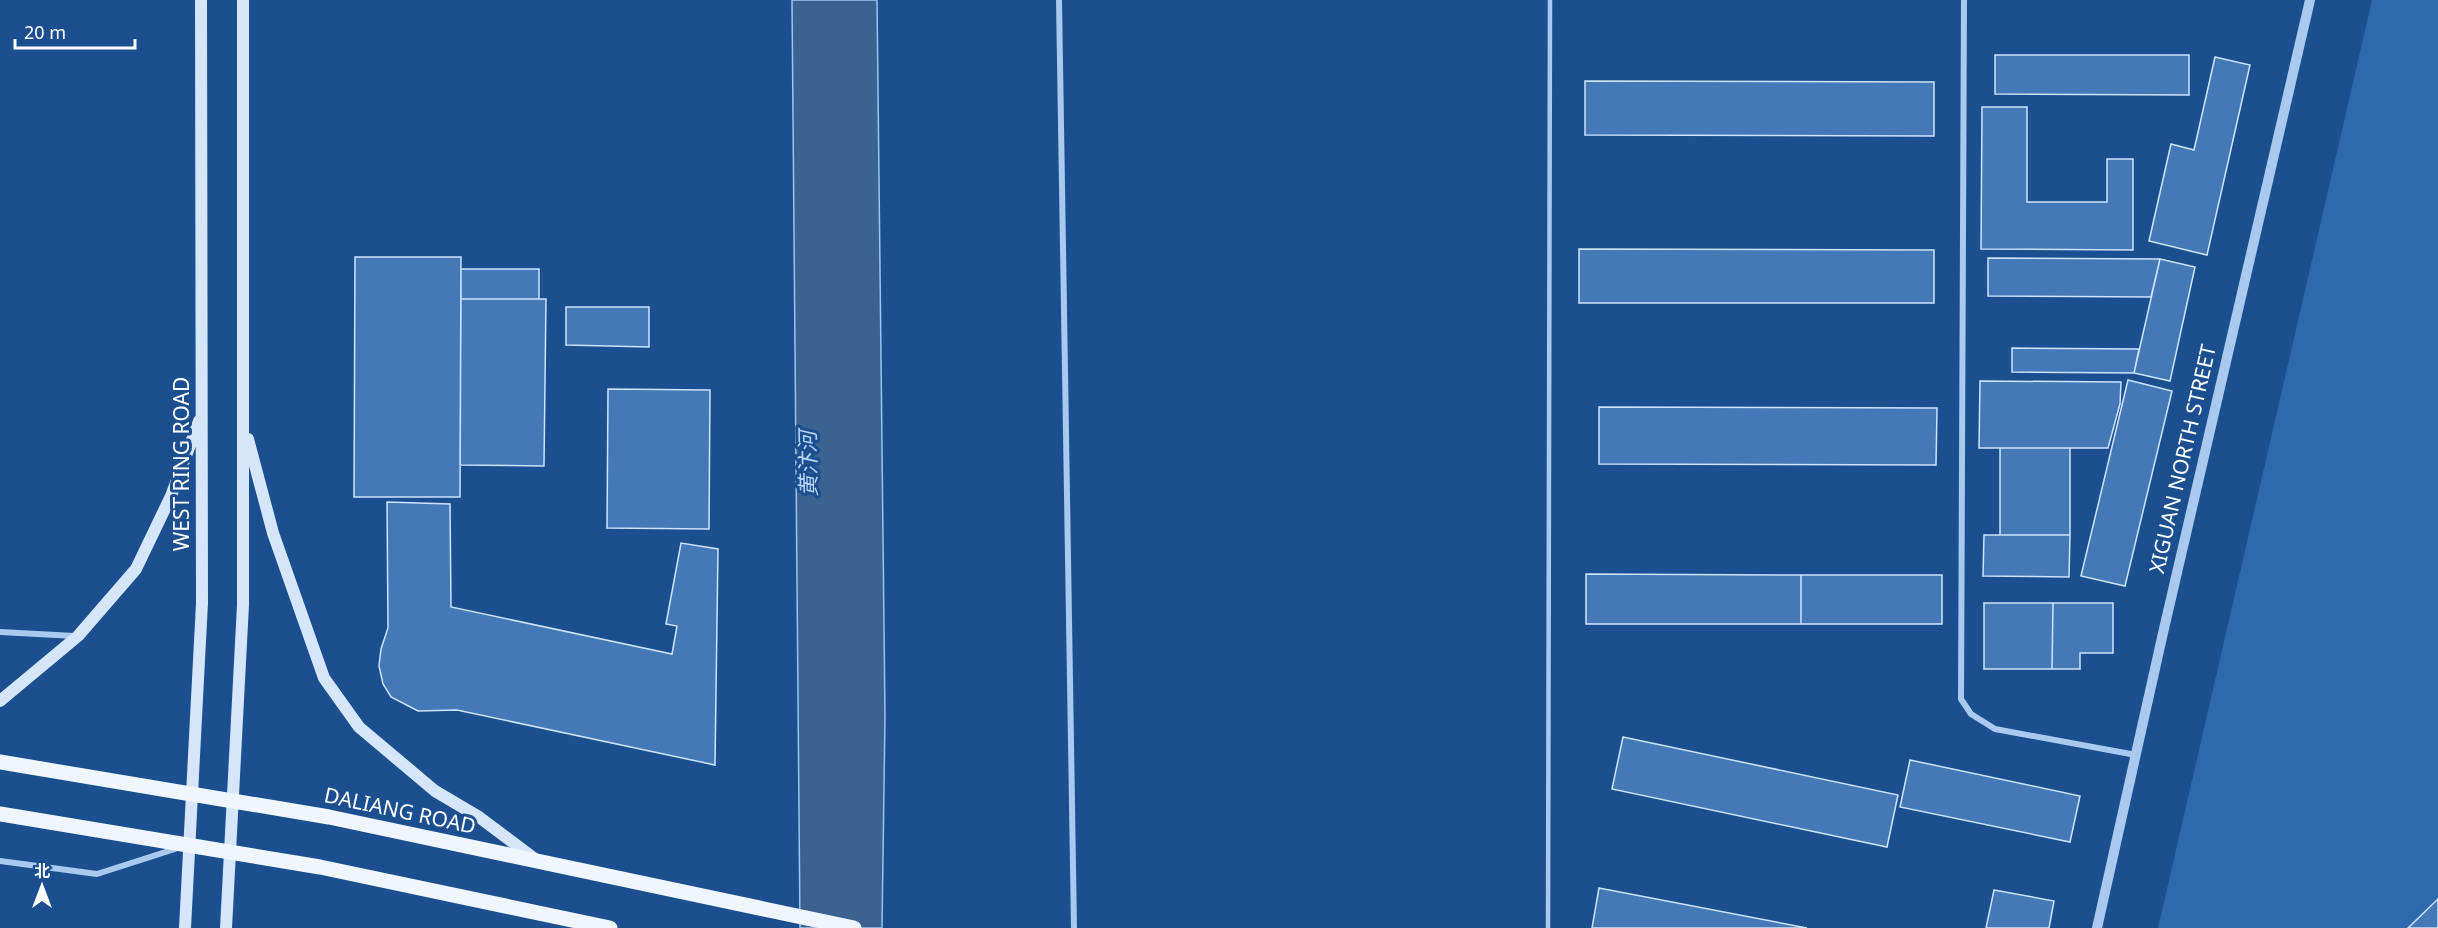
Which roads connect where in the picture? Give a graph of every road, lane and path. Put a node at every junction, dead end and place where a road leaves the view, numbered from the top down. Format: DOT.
graph roads {
  1 [pos="201,0"];
  2 [pos="243,0"];
  3 [pos="1059,0"];
  4 [pos="1550,0"];
  5 [pos="1964,0"];
  6 [pos="2310,0"];
  7 [pos="201,414"];
  8 [pos="243,422"];
  9 [pos="0,632"];
  10 [pos="78,636"];
  11 [pos="0,701"];
  12 [pos="2136,755"];
  13 [pos="0,762"];
  14 [pos="192,794"];
  15 [pos="233,801"];
  16 [pos="0,814"];
  17 [pos="189,845"];
  18 [pos="230,852"];
  19 [pos="0,861"];
  20 [pos="538,862"];
  21 [pos="185,928"];
  22 [pos="226,928"];
  23 [pos="610,928"];
  24 [pos="854,928"];
  25 [pos="1074,928"];
  26 [pos="1548,928"];
  27 [pos="2097,928"];
  1 -- 7 [label="main road, WEST RING ROAD"];
  2 -- 8 [label="main road"];
  3 -- 25 [label="street"];
  4 -- 26 [label="lane"];
  5 -- 12 [label="street"];
  6 -- 12 [label="street, XIGUAN NORTH STREET"];
  7 -- 10 [label="main road"];
  7 -- 14 [label="main road, WEST RING ROAD"];
  8 -- 15 [label="main road"];
  8 -- 20 [label="main road"];
  9 -- 10 [label="street"];
  10 -- 11 [label="main road"];
  12 -- 27 [label="street, XIGUAN NORTH STREET"];
  13 -- 14 [label="main road, DALIANG ROAD"];
  14 -- 15 [label="main road, DALIANG ROAD"];
  14 -- 17 [label="main road, WEST RING ROAD"];
  15 -- 18 [label="main road"];
  15 -- 20 [label="main road, DALIANG ROAD"];
  16 -- 17 [label="main road"];
  17 -- 18 [label="main road"];
  17 -- 19 [label="street"];
  17 -- 21 [label="main road, WEST RING ROAD"];
  18 -- 22 [label="main road"];
  18 -- 23 [label="main road"];
  20 -- 24 [label="main road, DALIANG ROAD"];
}
